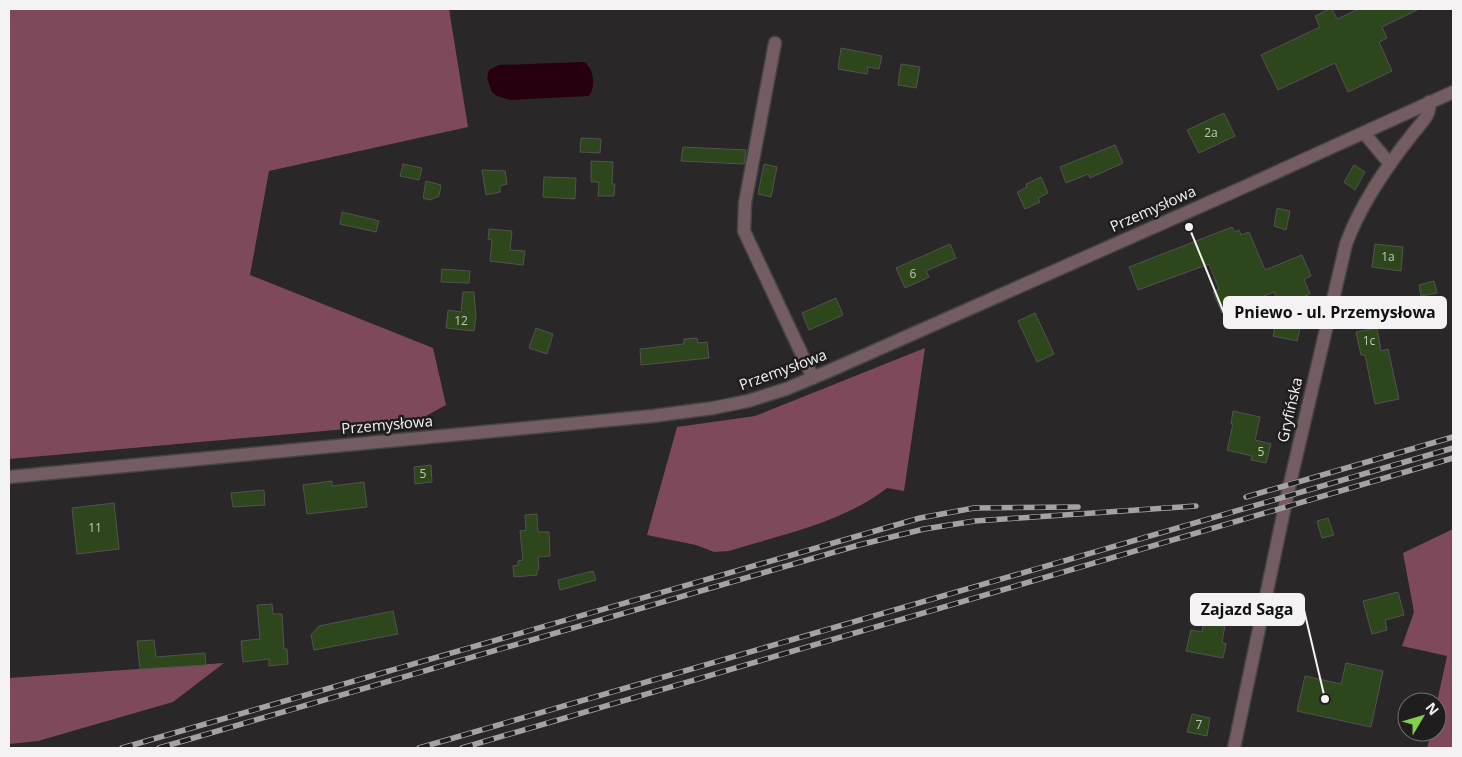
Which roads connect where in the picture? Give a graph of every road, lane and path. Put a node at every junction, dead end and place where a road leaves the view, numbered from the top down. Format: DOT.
graph roads {
  1 [pos="775,43"];
  2 [pos="1453,92"];
  3 [pos="1429,102"];
  4 [pos="1364,132"];
  5 [pos="1390,164"];
  6 [pos="813,378"];
  7 [pos="9,478"];
  8 [pos="1234,748"];
  1 -- 6 [label="street"];
  2 -- 3 [label="street, Przemysłowa"];
  3 -- 4 [label="street, Przemysłowa"];
  3 -- 5 [label="street, Gryfińska"];
  4 -- 5 [label="street"];
  4 -- 6 [label="street, Przemysłowa"];
  5 -- 8 [label="street, Gryfińska"];
  6 -- 7 [label="street, Przemysłowa"];
}
